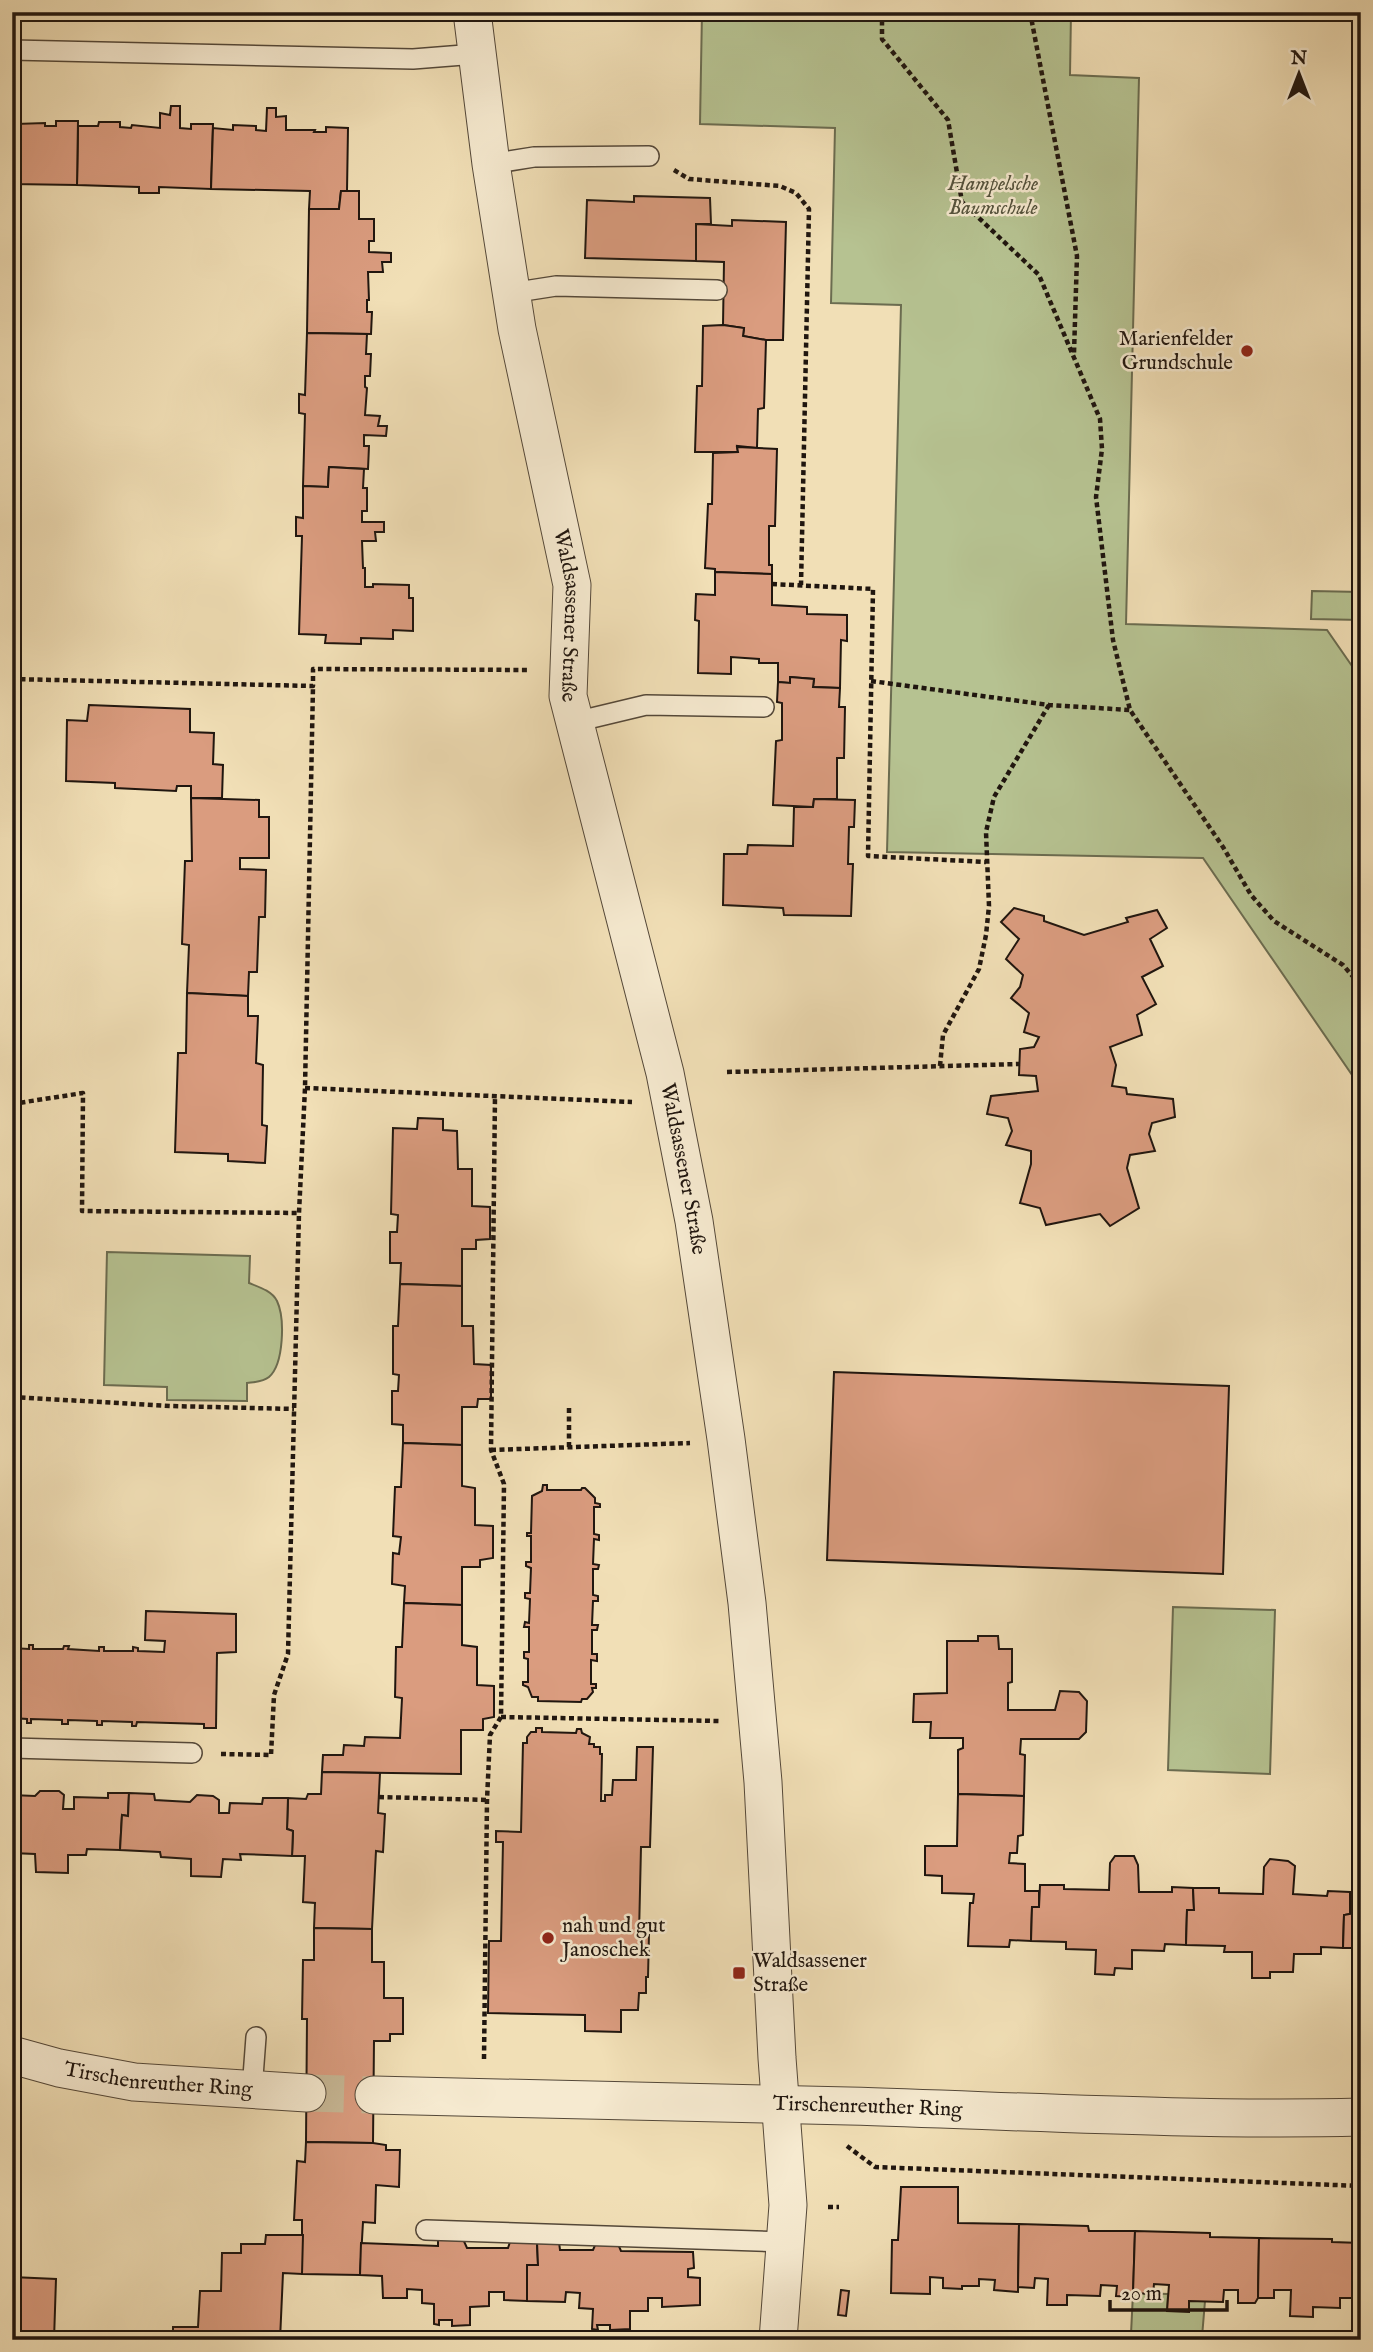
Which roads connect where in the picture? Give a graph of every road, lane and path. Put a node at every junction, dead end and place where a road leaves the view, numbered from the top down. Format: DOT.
graph roads {
  1 [pos="472,12"];
  2 [pos="882,12"];
  3 [pos="1030,12"];
  4 [pos="12,50"];
  5 [pos="476,54"];
  6 [pos="649,156"];
  7 [pos="491,164"];
  8 [pos="717,290"];
  9 [pos="511,293"];
  10 [pos="1073,356"];
  11 [pos="772,584"];
  12 [pos="801,585"];
  13 [pos="530,670"];
  14 [pos="15,679"];
  15 [pos="871,681"];
  16 [pos="313,686"];
  17 [pos="1049,705"];
  18 [pos="764,707"];
  19 [pos="1130,710"];
  20 [pos="575,722"];
  21 [pos="986,862"];
  22 [pos="14,883"];
  23 [pos="1361,986"];
  24 [pos="12,1030"];
  25 [pos="1020,1065"];
  26 [pos="940,1066"];
  27 [pos="727,1072"];
  28 [pos="306,1088"];
  29 [pos="495,1096"];
  30 [pos="633,1102"];
  31 [pos="12,1104"];
  32 [pos="299,1213"];
  33 [pos="12,1397"];
  34 [pos="569,1405"];
  35 [pos="294,1409"];
  36 [pos="690,1443"];
  37 [pos="569,1447"];
  38 [pos="491,1450"];
  39 [pos="501,1717"];
  40 [pos="720,1721"];
  41 [pos="12,1748"];
  42 [pos="192,1753"];
  43 [pos="379,1797"];
  44 [pos="487,1800"];
  45 [pos="256,2037"];
  46 [pos="12,2055"];
  47 [pos="252,2090"];
  48 [pos="307,2093"];
  49 [pos="374,2095"];
  50 [pos="484,2098"];
  51 [pos="780,2104"];
  52 [pos="1361,2117"];
  53 [pos="847,2147"];
  54 [pos="1361,2186"];
  55 [pos="828,2207"];
  56 [pos="839,2207"];
  57 [pos="426,2230"];
  58 [pos="786,2242"];
  59 [pos="828,2336"];
  60 [pos="778,2340"];
  61 [pos="908,2340"];
  1 -- 5 [label="street, Waldsassener Straße"];
  2 -- 10 [label="path"];
  3 -- 10 [label="path"];
  4 -- 5 [label="lane"];
  5 -- 7 [label="street, Waldsassener Straße"];
  6 -- 7 [label="lane"];
  6 -- 12 [label="path"];
  7 -- 9 [label="street, Waldsassener Straße"];
  8 -- 9 [label="lane"];
  9 -- 20 [label="street, Waldsassener Straße"];
  10 -- 19 [label="path"];
  11 -- 12 [label="path"];
  12 -- 15 [label="path"];
  13 -- 16 [label="path"];
  14 -- 16 [label="path"];
  14 -- 22 [label="path"];
  15 -- 17 [label="path"];
  15 -- 21 [label="path"];
  16 -- 28 [label="path"];
  17 -- 19 [label="path"];
  17 -- 21 [label="path"];
  18 -- 20 [label="lane"];
  19 -- 23 [label="path"];
  20 -- 51 [label="street, Waldsassener Straße"];
  21 -- 26 [label="path"];
  22 -- 24 [label="path"];
  25 -- 26 [label="path"];
  26 -- 27 [label="path"];
  28 -- 29 [label="path"];
  28 -- 32 [label="path"];
  29 -- 30 [label="path"];
  29 -- 38 [label="path"];
  31 -- 32 [label="path"];
  32 -- 35 [label="path"];
  33 -- 35 [label="path"];
  34 -- 37 [label="path"];
  35 -- 42 [label="path"];
  36 -- 37 [label="path"];
  37 -- 38 [label="path"];
  38 -- 39 [label="path"];
  39 -- 40 [label="path"];
  39 -- 44 [label="path"];
  41 -- 42 [label="lane"];
  43 -- 44 [label="path"];
  44 -- 50 [label="path"];
  45 -- 47 [label="lane"];
  46 -- 47 [label="street, Tirschenreuther Ring"];
  47 -- 48 [label="street, Tirschenreuther Ring"];
  49 -- 50 [label="street, Tirschenreuther Ring"];
  50 -- 51 [label="street, Tirschenreuther Ring"];
  51 -- 52 [label="street, Tirschenreuther Ring"];
  51 -- 58 [label="street, Waldsassener Straße"];
  53 -- 54 [label="path"];
  55 -- 56 [label="path"];
  57 -- 58 [label="lane"];
  58 -- 60 [label="street, Waldsassener Straße"];
  59 -- 61 [label="path"];
}
